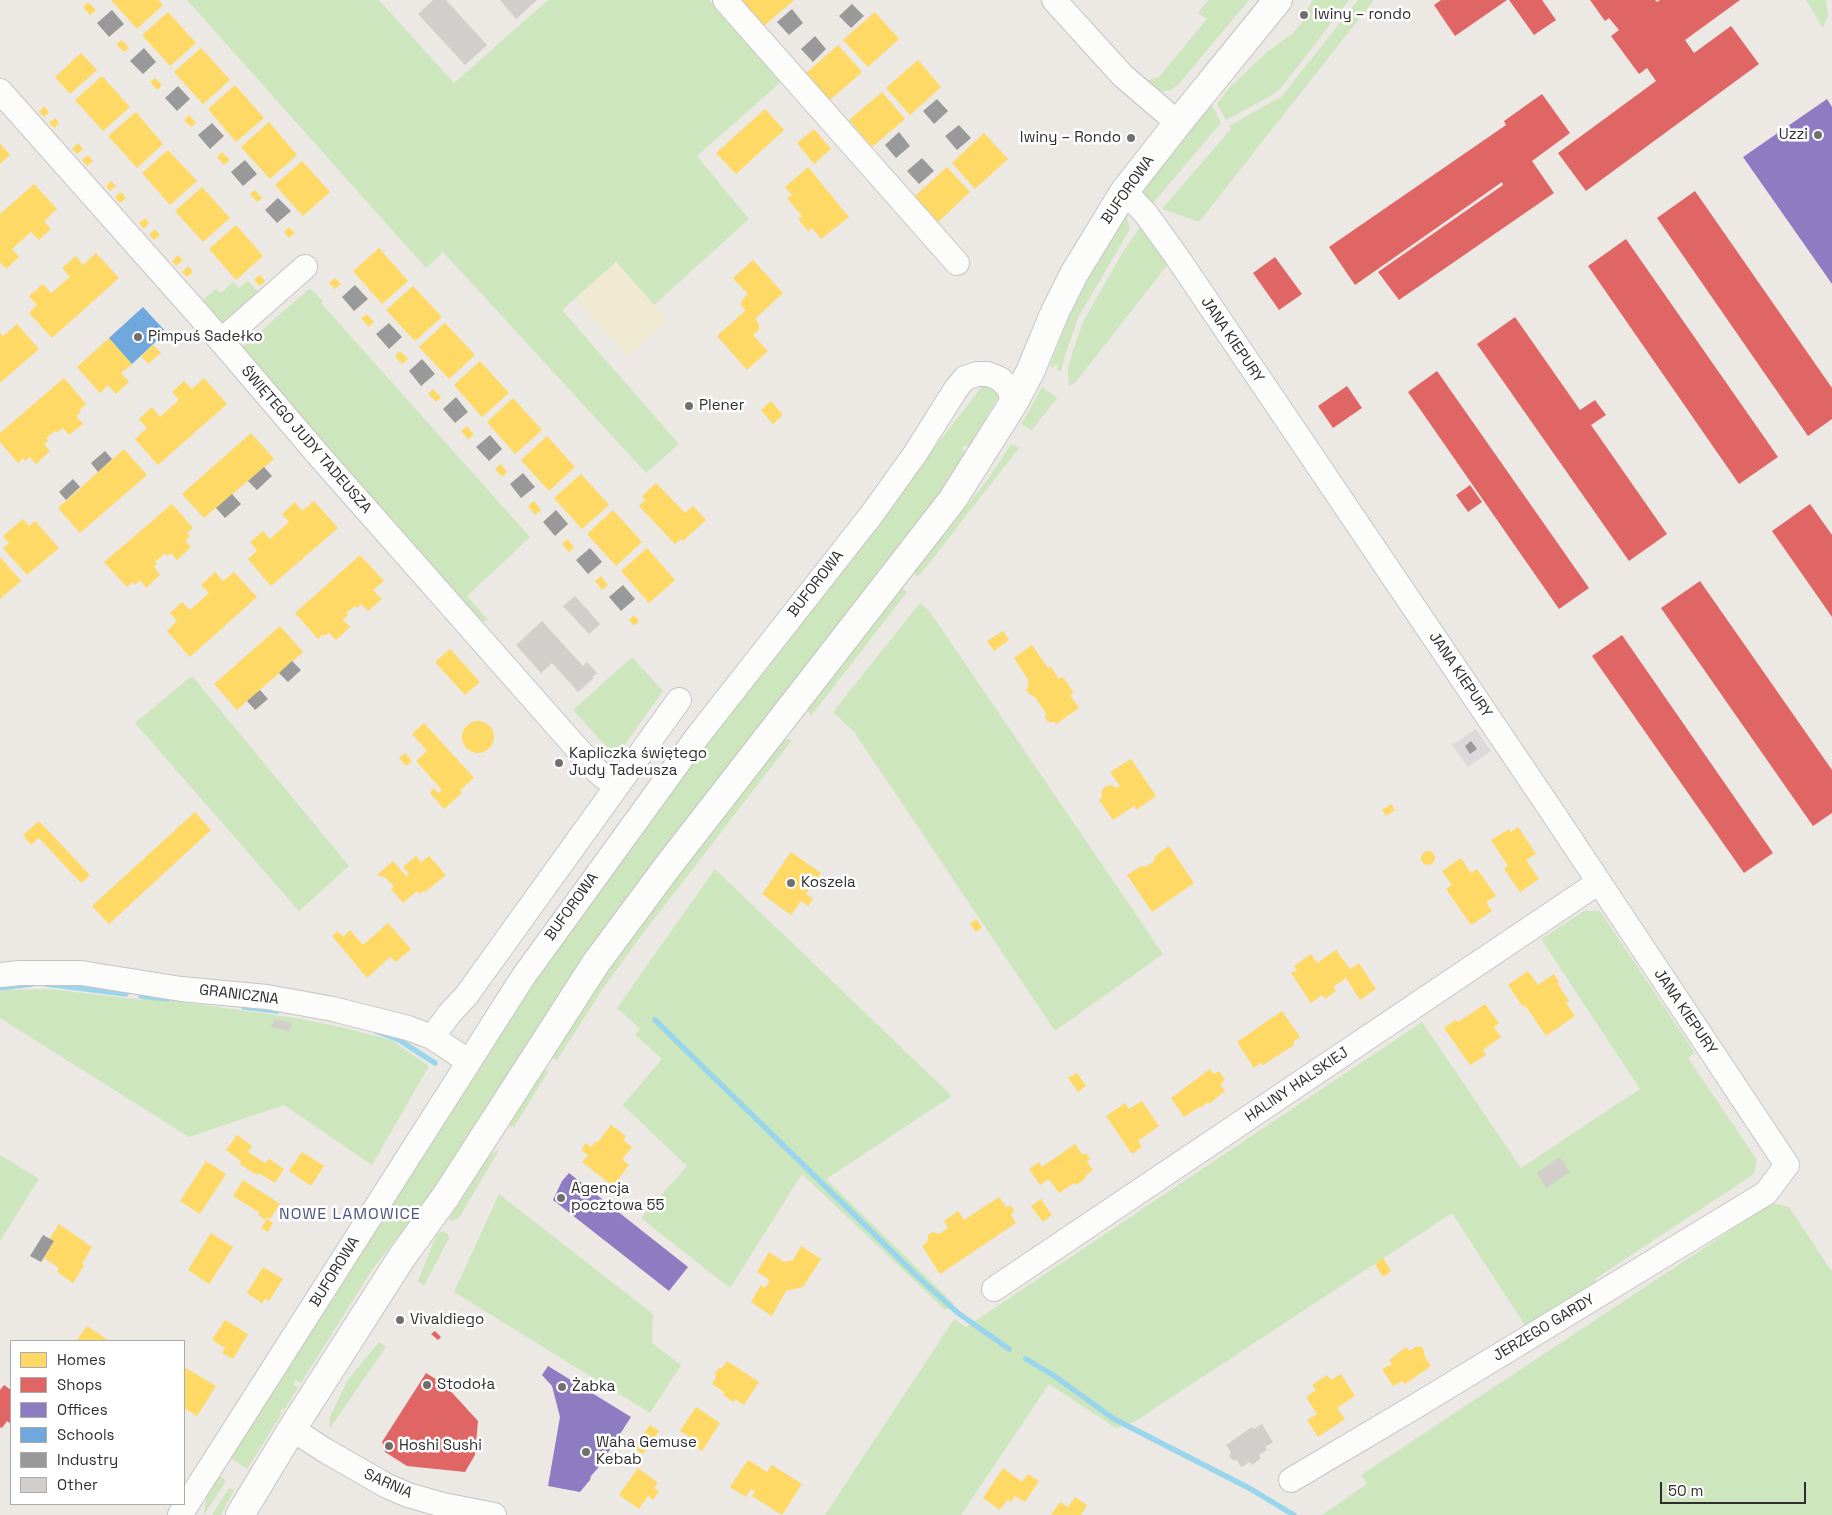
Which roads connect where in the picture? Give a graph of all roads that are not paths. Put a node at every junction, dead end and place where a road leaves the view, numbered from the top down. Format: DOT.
graph roads {
  1 [pos="725,0"];
  2 [pos="1054,0"];
  3 [pos="1278,0"];
  4 [pos="0,91"];
  5 [pos="1178,123"];
  6 [pos="1124,192"];
  7 [pos="957,263"];
  8 [pos="305,267"];
  9 [pos="221,341"];
  10 [pos="1014,402"];
  11 [pos="679,700"];
  12 [pos="616,787"];
  13 [pos="1599,882"];
  14 [pos="0,975"];
  15 [pos="432,1037"];
  16 [pos="468,1061"];
  17 [pos="1787,1165"];
  18 [pos="994,1289"];
  19 [pos="292,1429"];
  20 [pos="1291,1480"];
  21 [pos="180,1515"];
  22 [pos="240,1515"];
  23 [pos="494,1515"];
  1 -- 7 [label="street"];
  2 -- 5 [label="street"];
  3 -- 5 [label="main road, BUFOROWA"];
  4 -- 9 [label="street, ŚWIĘTEGO JUDY TADEUSZA"];
  5 -- 6 [label="main road, BUFOROWA"];
  6 -- 10 [label="main road, BUFOROWA"];
  6 -- 13 [label="street, JANA KIEPURY"];
  8 -- 9 [label="street"];
  9 -- 12 [label="street, ŚWIĘTEGO JUDY TADEUSZA"];
  10 -- 16 [label="street, BUFOROWA"];
  10 -- 19 [label="main road, BUFOROWA"];
  11 -- 12 [label="street"];
  12 -- 15 [label="street"];
  13 -- 17 [label="street, JANA KIEPURY"];
  13 -- 18 [label="street, HALINY HALSKIEJ"];
  14 -- 15 [label="street, GRANICZNA"];
  15 -- 16 [label="street, GRANICZNA"];
  16 -- 21 [label="street, BUFOROWA"];
  17 -- 20 [label="street, JERZEGO GARDY"];
  19 -- 22 [label="main road, BUFOROWA"];
  19 -- 23 [label="street, SARNIA"];
}
